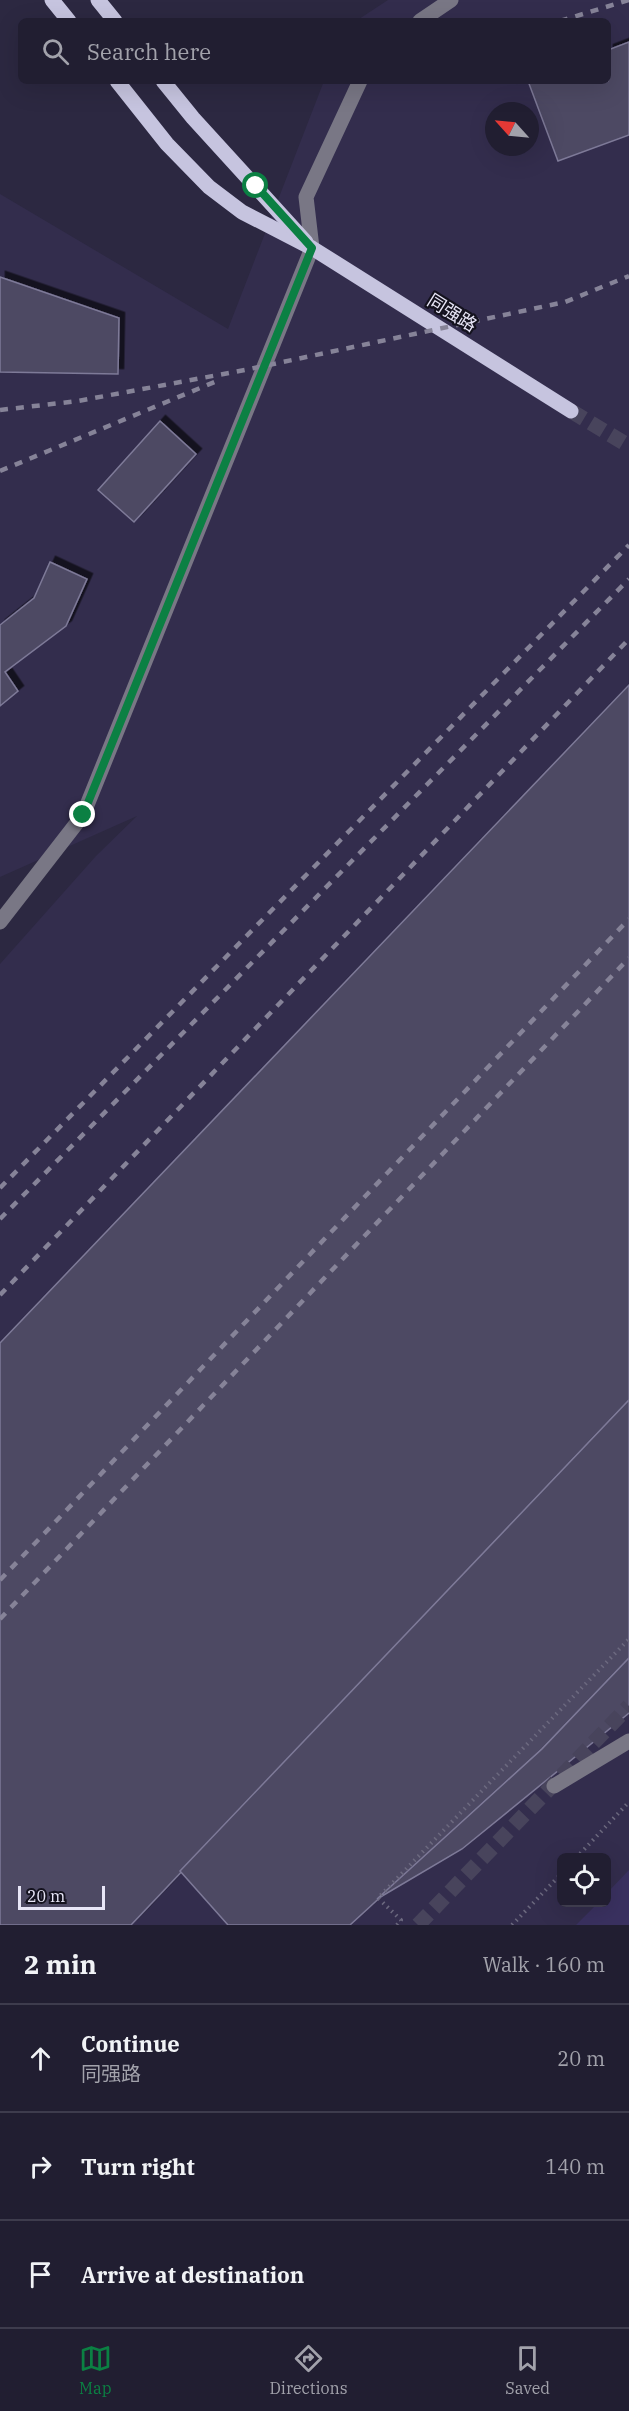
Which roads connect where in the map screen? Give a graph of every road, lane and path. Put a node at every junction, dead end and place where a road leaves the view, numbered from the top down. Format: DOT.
graph roads {
  1 [pos="52,0"];
  2 [pos="98,0"];
  3 [pos="451,0"];
  4 [pos="67,18"];
  5 [pos="113,18"];
  6 [pos="424,18"];
  7 [pos="119,84"];
  8 [pos="165,84"];
  9 [pos="359,84"];
  10 [pos="312,248"];
  11 [pos="570,411"];
  12 [pos="0,922"];
  13 [pos="629,1639"];
  14 [pos="629,1741"];
  15 [pos="554,1786"];
  16 [pos="629,1802"];
  17 [pos="580,1853"];
  18 [pos="557,1877"];
  19 [pos="397,1925"];
  20 [pos="512,1925"];
  1 -- 4 [label="main road"];
  2 -- 5 [label="main road"];
  3 -- 6 [label="street"];
  7 -- 10 [label="main road, 同强路"];
  8 -- 10 [label="main road, 同强路"];
  9 -- 10 [label="street"];
  10 -- 11 [label="main road, 同强路"];
  10 -- 12 [label="street"];
  13 -- 19 [label="path"];
  14 -- 15 [label="street"];
  16 -- 17 [label="path"];
  18 -- 20 [label="path"];
}
